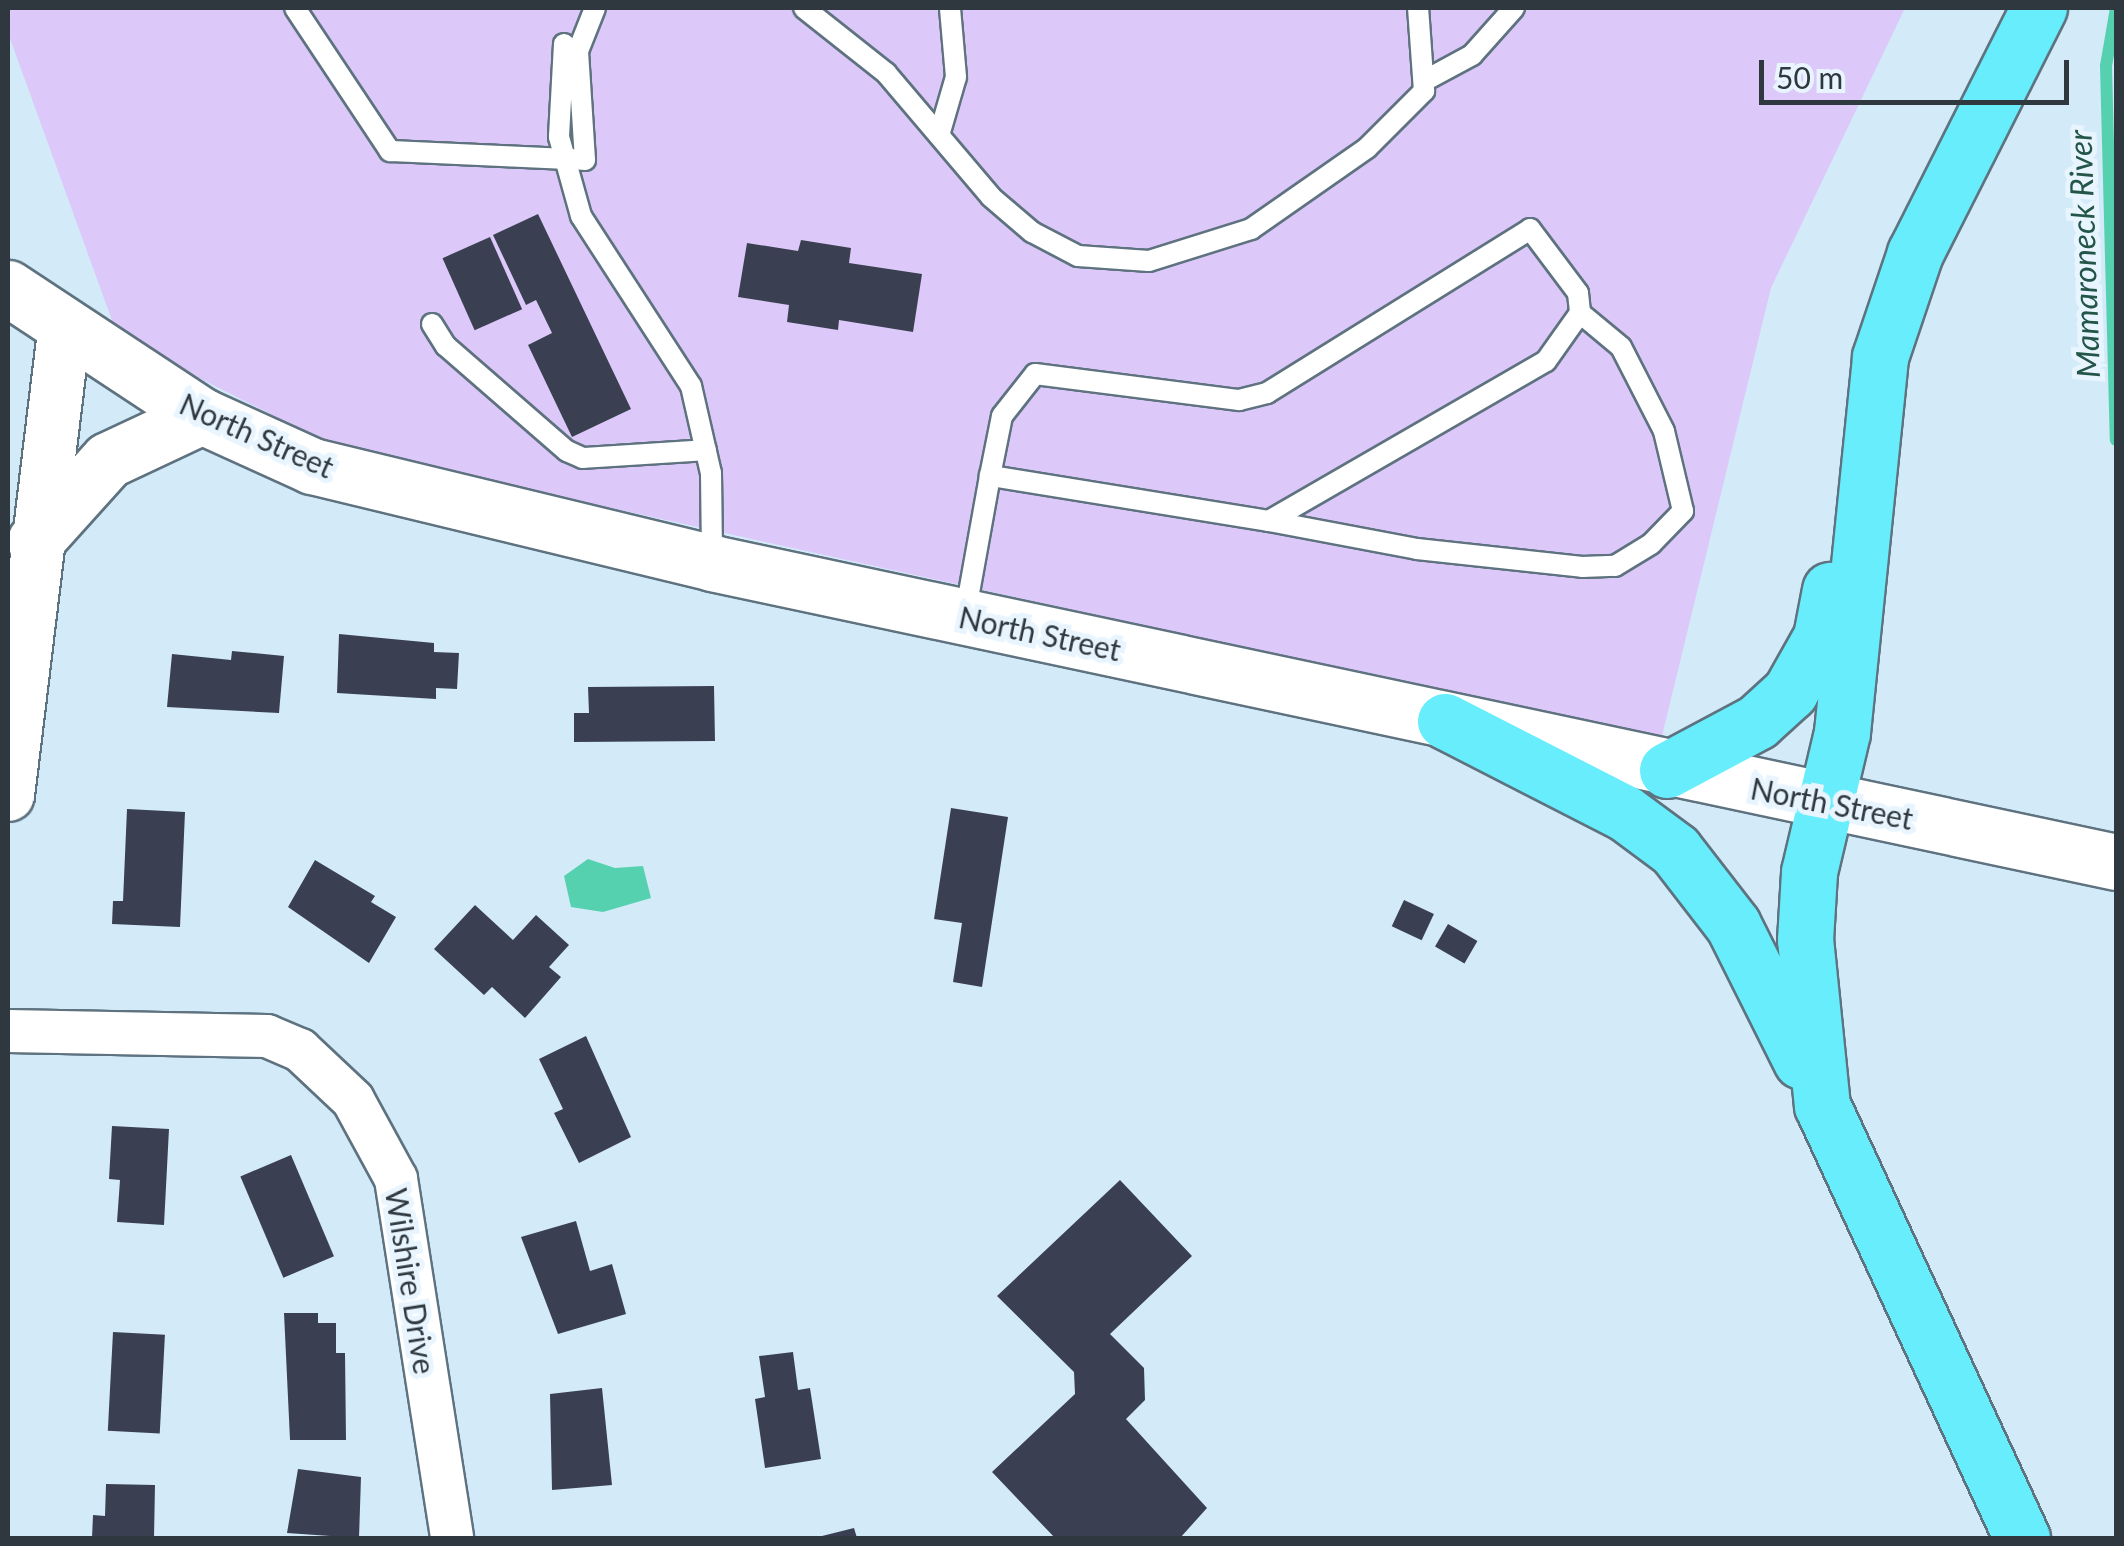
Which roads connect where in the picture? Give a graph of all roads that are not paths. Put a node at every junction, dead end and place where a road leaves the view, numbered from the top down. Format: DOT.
graph roads {
  1 [pos="295,8"];
  2 [pos="595,8"];
  3 [pos="804,8"];
  4 [pos="950,8"];
  5 [pos="1418,8"];
  6 [pos="1514,8"];
  7 [pos="2039,8"];
  8 [pos="564,44"];
  9 [pos="1424,81"];
  10 [pos="940,132"];
  11 [pos="565,159"];
  12 [pos="8,288"];
  13 [pos="1580,313"];
  14 [pos="432,324"];
  15 [pos="64,330"];
  16 [pos="202,416"];
  17 [pos="706,450"];
  18 [pos="990,476"];
  19 [pos="1863,476"];
  20 [pos="1269,521"];
  21 [pos="36,541"];
  22 [pos="712,563"];
  23 [pos="964,617"];
  24 [pos="1445,721"];
  25 [pos="1667,770"];
  26 [pos="8,795"];
  27 [pos="1826,802"];
  28 [pos="2116,862"];
  29 [pos="8,1031"];
  30 [pos="1822,1106"];
  31 [pos="452,1538"];
  32 [pos="2022,1538"];
  1 -- 11 [label="lane"];
  2 -- 11 [label="lane"];
  3 -- 10 [label="lane"];
  4 -- 10 [label="lane"];
  5 -- 9 [label="lane"];
  6 -- 9 [label="lane"];
  7 -- 19 [label="highway"];
  8 -- 11 [label="lane"];
  9 -- 10 [label="lane"];
  11 -- 17 [label="lane"];
  12 -- 15 [label="main road, North Street"];
  13 -- 18 [label="lane"];
  13 -- 20 [label="lane"];
  13 -- 20 [label="lane"];
  14 -- 17 [label="lane"];
  15 -- 16 [label="main road, North Street"];
  15 -- 21 [label="street"];
  16 -- 21 [label="main road"];
  16 -- 22 [label="main road, North Street"];
  17 -- 22 [label="lane"];
  18 -- 20 [label="lane"];
  18 -- 23 [label="lane"];
  19 -- 25 [label="highway"];
  19 -- 27 [label="highway"];
  21 -- 26 [label="street"];
  22 -- 23 [label="main road, North Street"];
  23 -- 24 [label="main road, North Street"];
  24 -- 25 [label="main road, North Street"];
  24 -- 30 [label="highway"];
  25 -- 27 [label="main road, North Street"];
  27 -- 28 [label="main road, North Street"];
  27 -- 30 [label="highway"];
  29 -- 31 [label="street, Wilshire Drive"];
  30 -- 32 [label="highway"];
}
